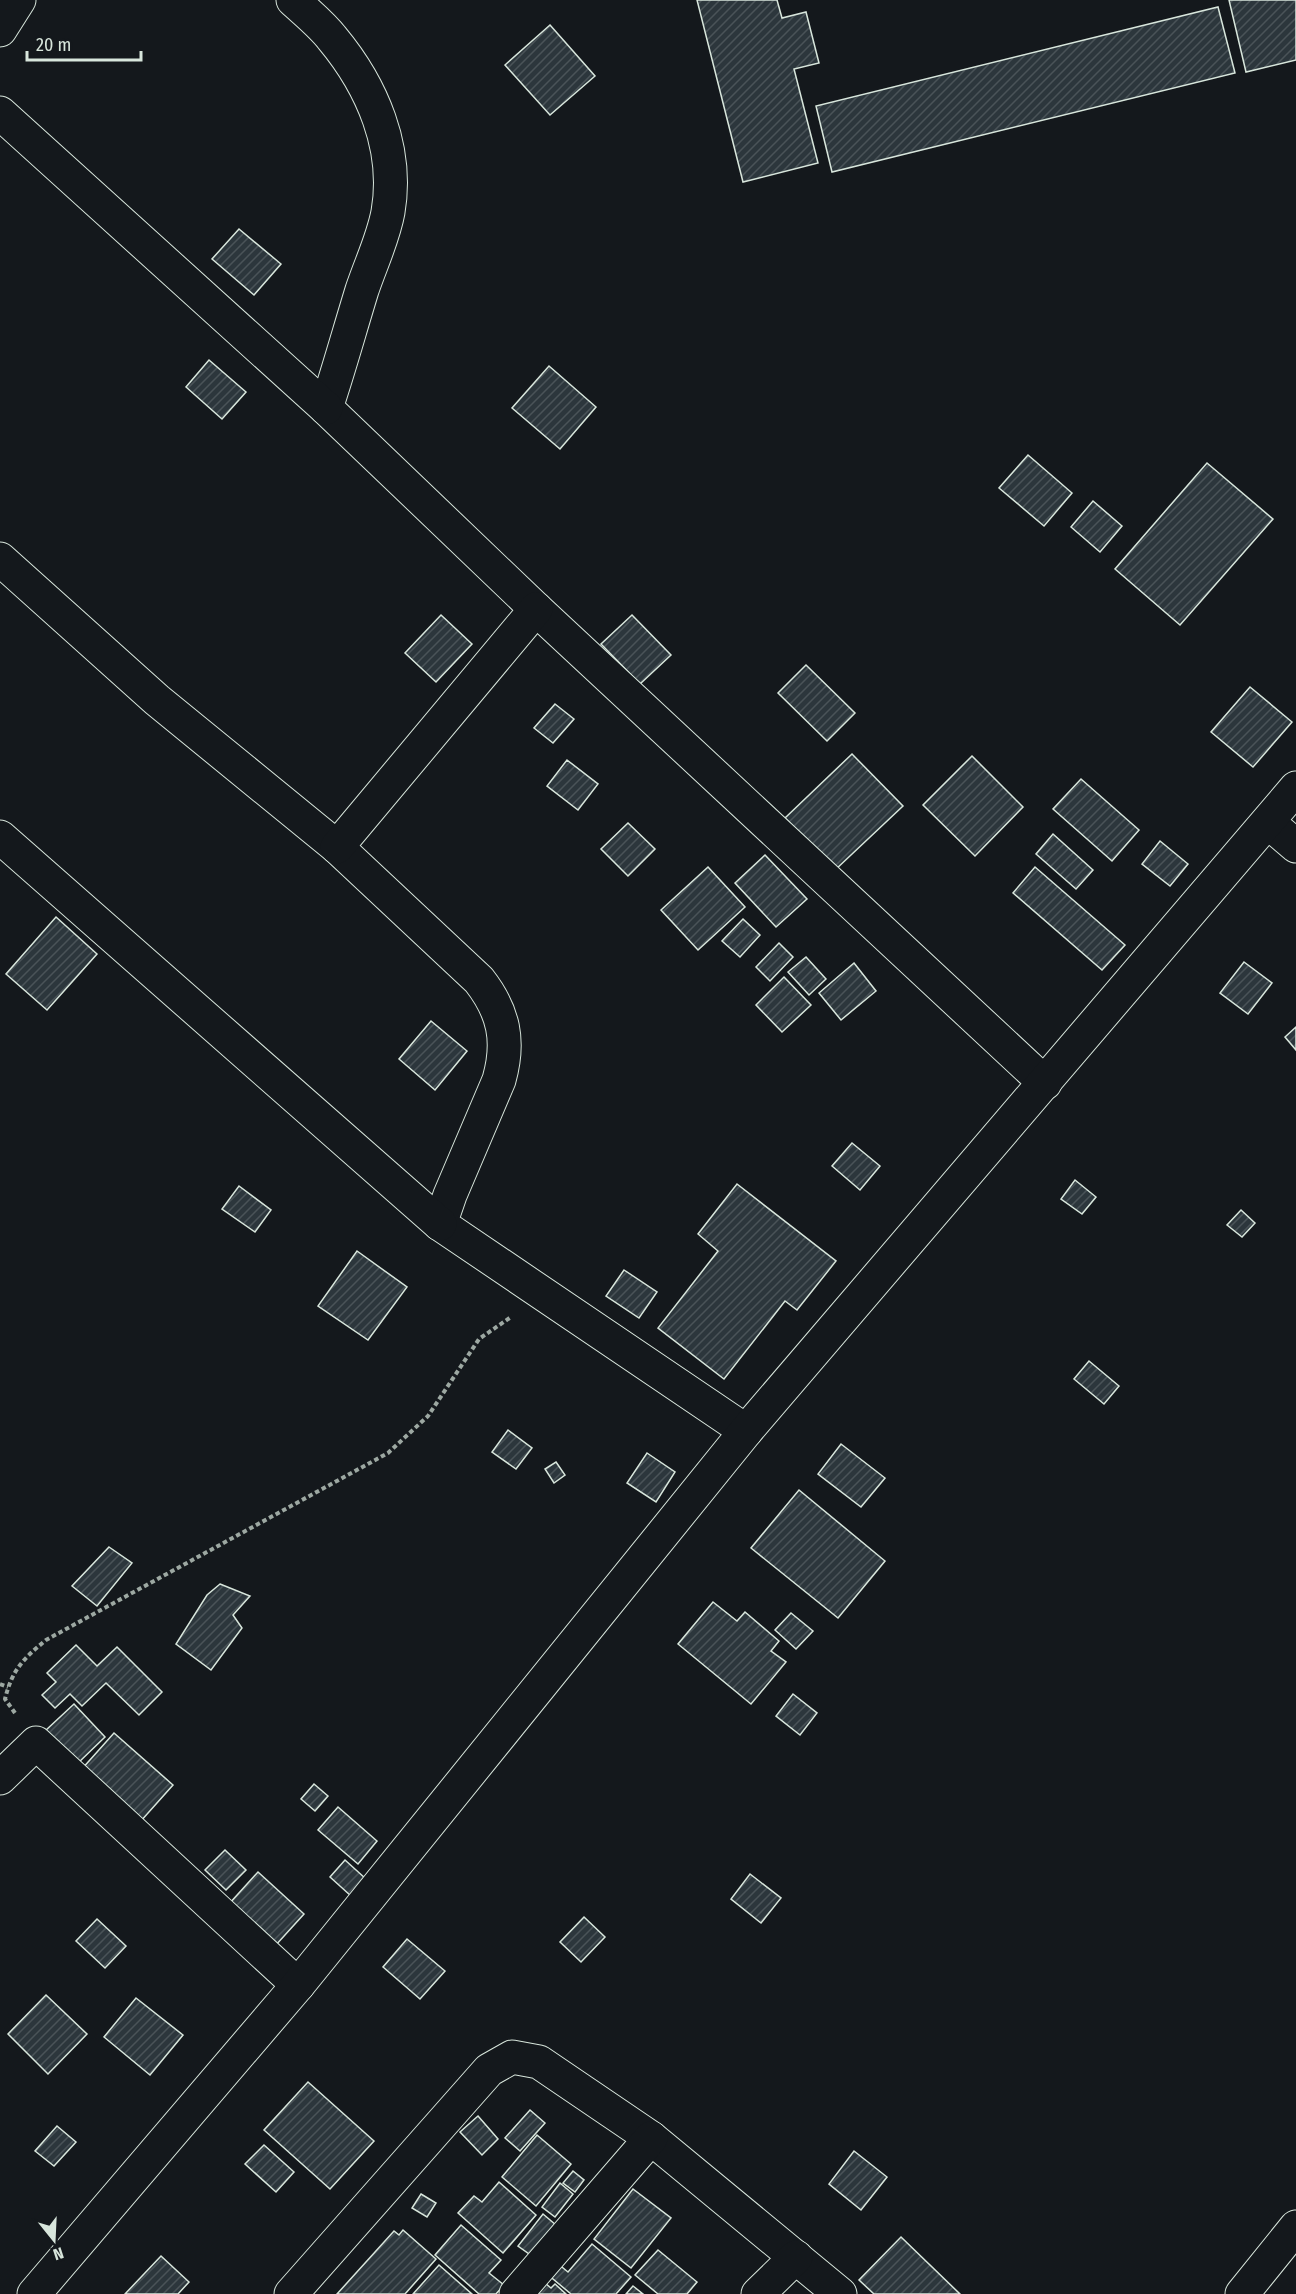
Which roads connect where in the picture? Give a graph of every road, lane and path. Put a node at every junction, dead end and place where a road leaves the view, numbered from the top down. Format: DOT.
graph roads {
  1 [pos="19,0"];
  2 [pos="293,0"];
  3 [pos="0,30"];
  4 [pos="0,113"];
  5 [pos="326,408"];
  6 [pos="0,559"];
  7 [pos="536,609"];
  8 [pos="1296,788"];
  9 [pos="1268,822"];
  10 [pos="0,837"];
  11 [pos="1296,846"];
  12 [pos="337,847"];
  13 [pos="1045,1083"];
  14 [pos="440,1224"];
  15 [pos="543,1294"];
  16 [pos="746,1431"];
  17 [pos="0,1684"];
  18 [pos="8,1687"];
  19 [pos="36,1743"];
  20 [pos="0,1778"];
  21 [pos="298,1984"];
  22 [pos="651,2138"];
  23 [pos="1296,2227"];
  24 [pos="796,2256"];
  25 [pos="34,2294"];
  26 [pos="291,2294"];
  27 [pos="516,2294"];
  28 [pos="758,2294"];
  29 [pos="840,2294"];
  30 [pos="1242,2294"];
  1 -- 3 [label="street"];
  2 -- 5 [label="street"];
  4 -- 5 [label="street"];
  5 -- 7 [label="street"];
  6 -- 12 [label="street"];
  7 -- 12 [label="street"];
  7 -- 13 [label="street"];
  8 -- 9 [label="street"];
  9 -- 11 [label="street"];
  9 -- 13 [label="street"];
  10 -- 14 [label="street"];
  12 -- 14 [label="street"];
  13 -- 16 [label="street"];
  14 -- 15 [label="street"];
  15 -- 16 [label="street"];
  15 -- 18 [label="path"];
  16 -- 21 [label="street"];
  17 -- 18 [label="path"];
  18 -- 19 [label="path"];
  19 -- 20 [label="street"];
  19 -- 21 [label="street"];
  21 -- 25 [label="street"];
  22 -- 24 [label="street"];
  22 -- 26 [label="street"];
  22 -- 27 [label="street"];
  23 -- 30 [label="street"];
  24 -- 28 [label="street"];
  24 -- 29 [label="street"];
}
